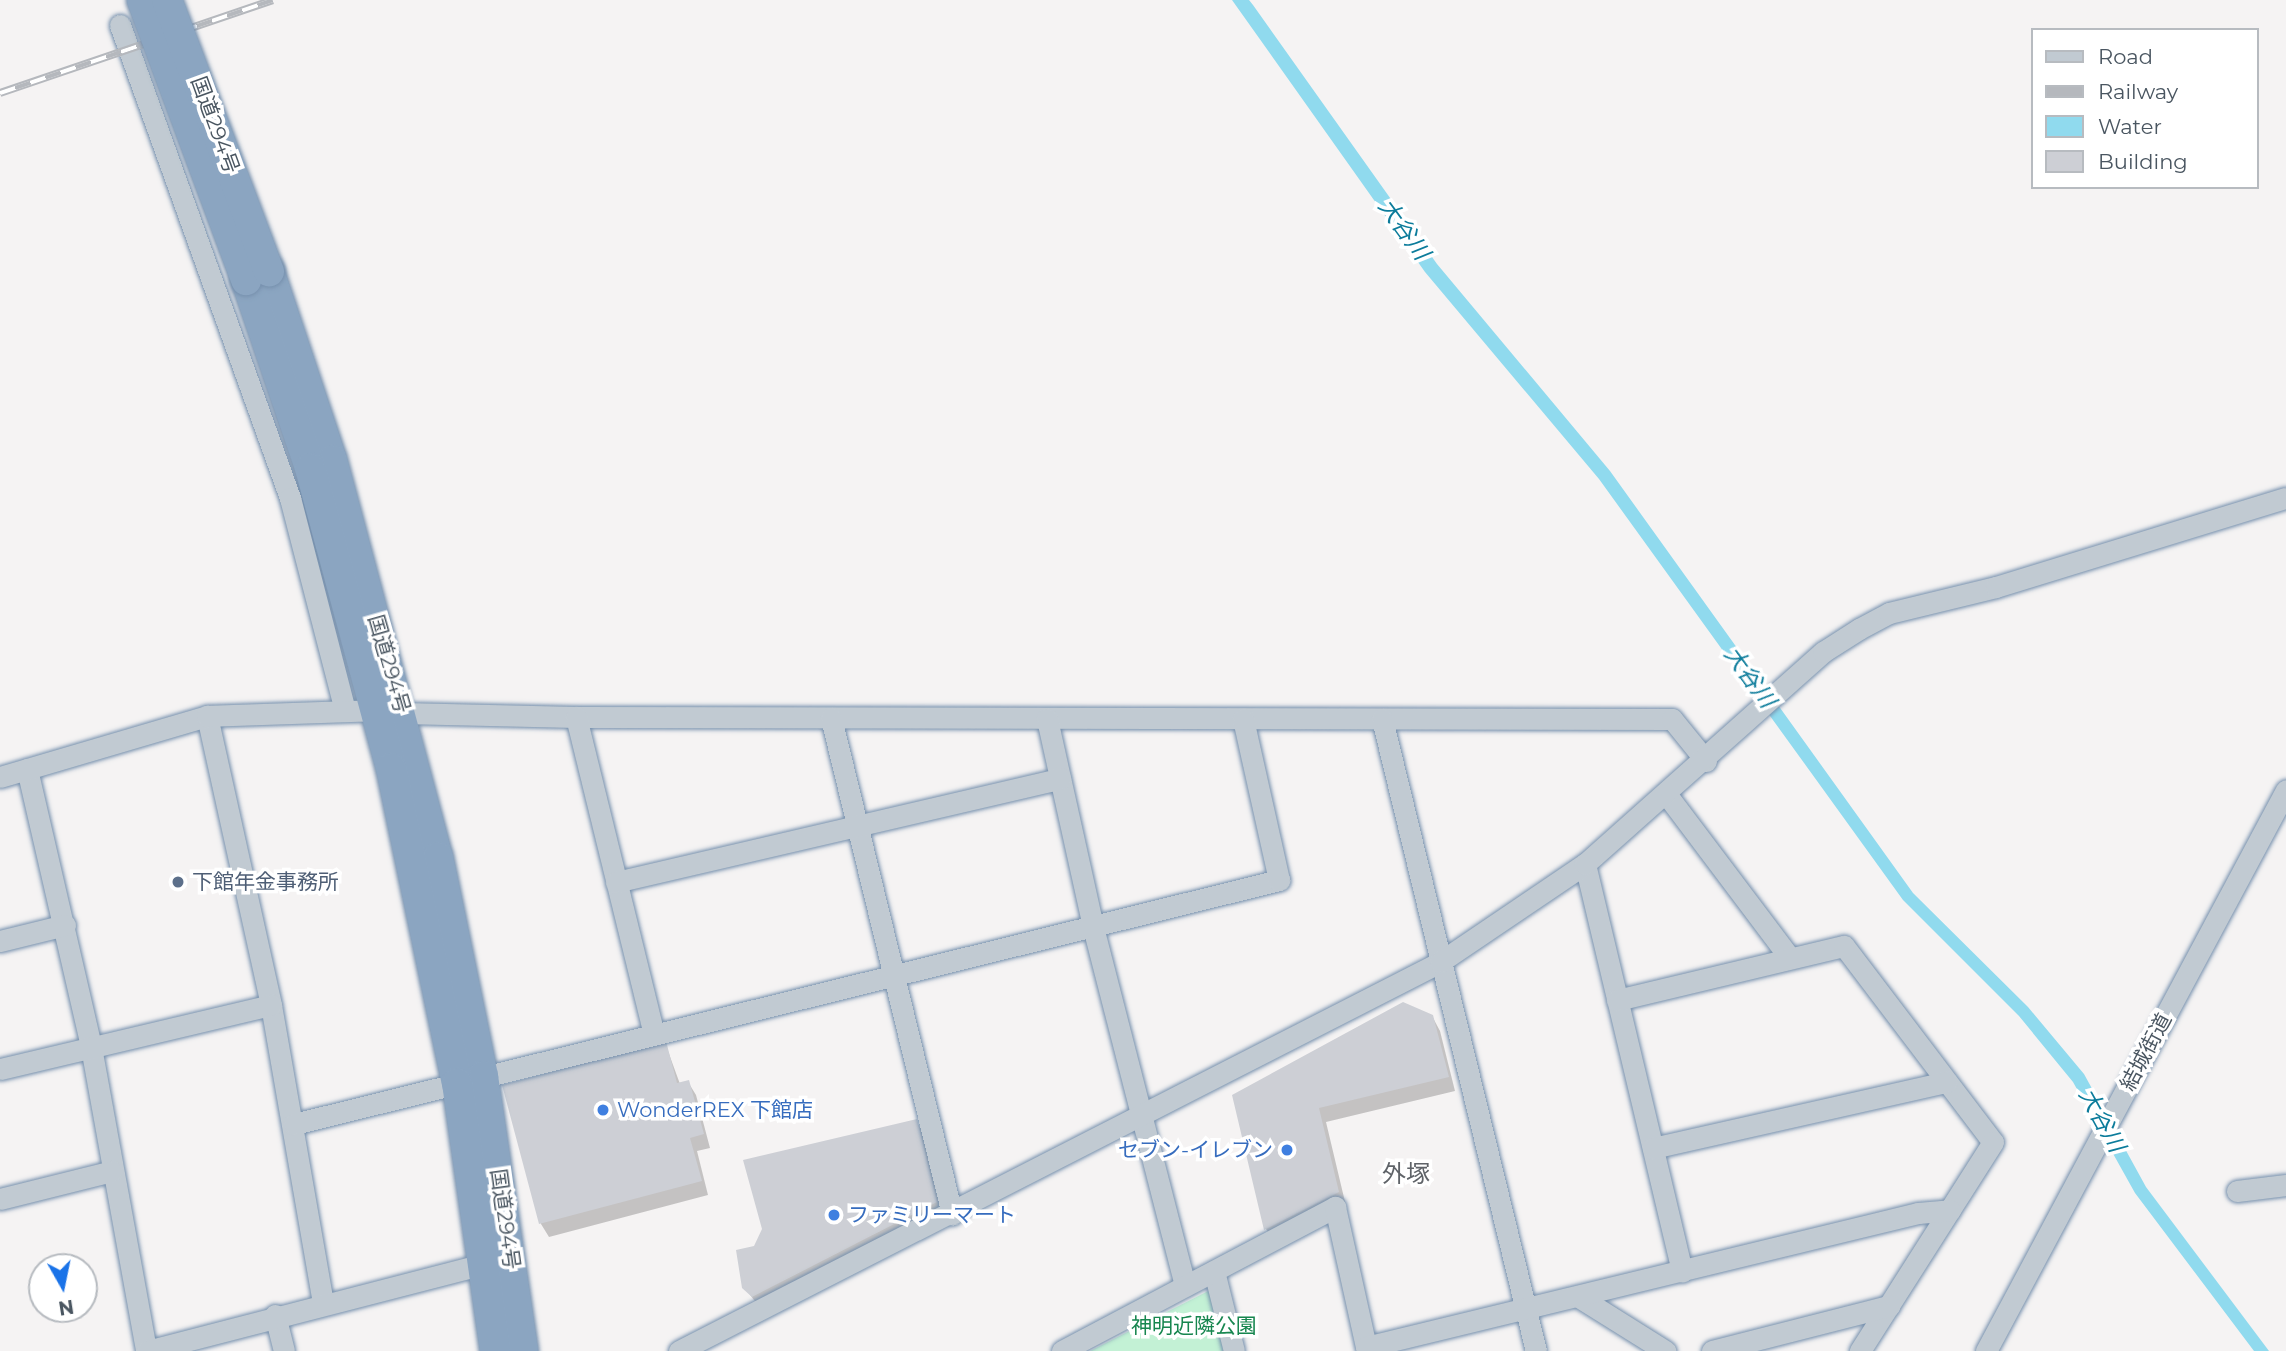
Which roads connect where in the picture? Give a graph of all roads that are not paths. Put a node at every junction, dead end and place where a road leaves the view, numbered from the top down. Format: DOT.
graph roads {
  1 [pos="142,0"];
  2 [pos="167,0"];
  3 [pos="120,25"];
  4 [pos="257,275"];
  5 [pos="2286,498"];
  6 [pos="345,710"];
  7 [pos="390,712"];
  8 [pos="207,716"];
  9 [pos="576,718"];
  10 [pos="831,718"];
  11 [pos="1046,719"];
  12 [pos="1243,719"];
  13 [pos="1382,719"];
  14 [pos="1713,753"];
  15 [pos="27,769"];
  16 [pos="0,777"];
  17 [pos="1060,779"];
  18 [pos="2286,790"];
  19 [pos="1667,795"];
  20 [pos="857,824"];
  21 [pos="1585,864"];
  22 [pos="616,882"];
  23 [pos="65,925"];
  24 [pos="1093,928"];
  25 [pos="0,941"];
  26 [pos="1790,958"];
  27 [pos="1440,962"];
  28 [pos="895,978"];
  29 [pos="1617,1000"];
  30 [pos="271,1004"];
  31 [pos="654,1035"];
  32 [pos="91,1047"];
  33 [pos="0,1069"];
  34 [pos="470,1080"];
  35 [pos="1947,1082"];
  36 [pos="1142,1114"];
  37 [pos="293,1124"];
  38 [pos="1653,1148"];
  39 [pos="112,1171"];
  40 [pos="2286,1185"];
  41 [pos="2238,1191"];
  42 [pos="0,1199"];
  43 [pos="1950,1210"];
  44 [pos="952,1214"];
  45 [pos="484,1264"];
  46 [pos="1214,1271"];
  47 [pos="1682,1272"];
  48 [pos="1185,1285"];
  49 [pos="1579,1297"];
  50 [pos="323,1302"];
  51 [pos="1889,1306"];
  52 [pos="1526,1310"];
  53 [pos="275,1315"];
  54 [pos="1367,1349"];
  55 [pos="146,1351"];
  56 [pos="284,1351"];
  57 [pos="495,1351"];
  58 [pos="523,1351"];
  59 [pos="679,1351"];
  60 [pos="1062,1351"];
  61 [pos="1234,1351"];
  62 [pos="1536,1351"];
  63 [pos="1665,1351"];
  64 [pos="1712,1351"];
  65 [pos="1860,1351"];
  66 [pos="1986,1351"];
  1 -- 4 [label="highway, 国道294号, bridge"];
  2 -- 4 [label="highway, 国道294号, bridge"];
  3 -- 6 [label="street"];
  4 -- 7 [label="highway, 国道294号"];
  5 -- 14 [label="street"];
  6 -- 7 [label="street"];
  6 -- 8 [label="street"];
  7 -- 9 [label="street"];
  7 -- 34 [label="highway, 国道294号"];
  8 -- 15 [label="street"];
  8 -- 30 [label="street"];
  9 -- 10 [label="street"];
  9 -- 22 [label="street"];
  10 -- 11 [label="street"];
  10 -- 20 [label="street"];
  11 -- 12 [label="street"];
  11 -- 17 [label="street"];
  12 -- 13 [label="street"];
  12 -- 24 [label="street"];
  13 -- 14 [label="street"];
  13 -- 27 [label="street"];
  14 -- 19 [label="street"];
  15 -- 16 [label="street"];
  15 -- 23 [label="street"];
  17 -- 20 [label="street"];
  17 -- 24 [label="street"];
  18 -- 66 [label="street, 結城街道"];
  19 -- 21 [label="street"];
  19 -- 26 [label="street"];
  20 -- 22 [label="street"];
  20 -- 28 [label="street"];
  21 -- 27 [label="street"];
  21 -- 29 [label="street"];
  22 -- 31 [label="street"];
  23 -- 25 [label="street"];
  23 -- 32 [label="street"];
  24 -- 28 [label="street"];
  24 -- 36 [label="street"];
  26 -- 29 [label="street"];
  26 -- 35 [label="street"];
  27 -- 36 [label="street"];
  27 -- 52 [label="street"];
  28 -- 31 [label="street"];
  28 -- 44 [label="street"];
  29 -- 38 [label="street"];
  30 -- 32 [label="street"];
  30 -- 37 [label="street"];
  31 -- 34 [label="street"];
  32 -- 33 [label="street"];
  32 -- 39 [label="street"];
  34 -- 37 [label="street"];
  34 -- 45 [label="highway, 国道294号"];
  34 -- 58 [label="highway, 国道294号"];
  35 -- 38 [label="street"];
  35 -- 43 [label="street"];
  36 -- 44 [label="street"];
  36 -- 48 [label="street"];
  37 -- 50 [label="street"];
  38 -- 47 [label="street"];
  39 -- 42 [label="street"];
  39 -- 55 [label="street"];
  40 -- 41 [label="street"];
  43 -- 47 [label="street"];
  43 -- 51 [label="street"];
  44 -- 59 [label="street"];
  45 -- 50 [label="street"];
  45 -- 57 [label="highway, 国道294号"];
  46 -- 48 [label="street"];
  46 -- 54 [label="street"];
  46 -- 61 [label="street"];
  47 -- 49 [label="street"];
  48 -- 60 [label="street"];
  49 -- 52 [label="street"];
  49 -- 63 [label="street"];
  50 -- 53 [label="street"];
  51 -- 64 [label="street"];
  51 -- 65 [label="street"];
  52 -- 54 [label="street"];
  52 -- 62 [label="street"];
  53 -- 55 [label="street"];
  53 -- 56 [label="street"];
}
